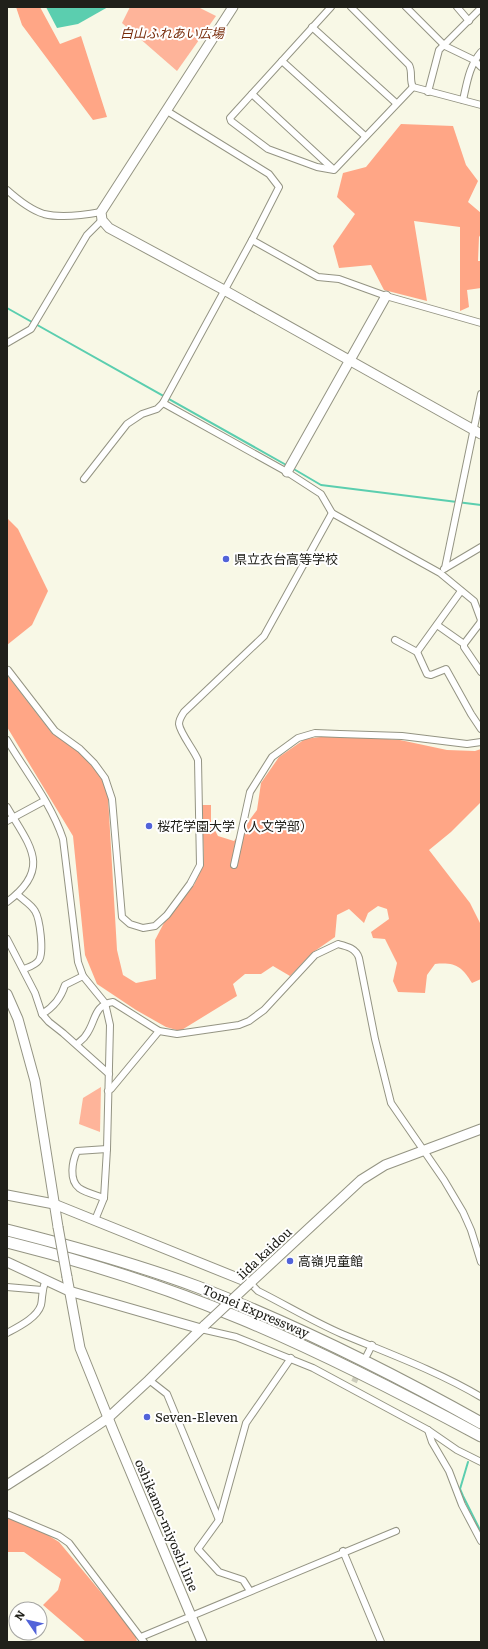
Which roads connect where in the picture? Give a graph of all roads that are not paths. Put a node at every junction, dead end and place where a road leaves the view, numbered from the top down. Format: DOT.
graph roads {
  1 [pos="233,7"];
  2 [pos="330,7"];
  3 [pos="351,7"];
  4 [pos="406,7"];
  5 [pos="457,7"];
  6 [pos="481,8"];
  7 [pos="469,21"];
  8 [pos="312,27"];
  9 [pos="445,46"];
  10 [pos="481,52"];
  11 [pos="474,60"];
  12 [pos="282,61"];
  13 [pos="481,67"];
  14 [pos="413,87"];
  15 [pos="428,92"];
  16 [pos="252,94"];
  17 [pos="463,100"];
  18 [pos="396,103"];
  19 [pos="481,105"];
  20 [pos="167,112"];
  21 [pos="365,136"];
  22 [pos="334,170"];
  23 [pos="7,190"];
  24 [pos="102,216"];
  25 [pos="252,240"];
  26 [pos="224,290"];
  27 [pos="386,296"];
  28 [pos="481,323"];
  29 [pos="7,343"];
  30 [pos="350,362"];
  31 [pos="481,394"];
  32 [pos="163,402"];
  33 [pos="477,432"];
  34 [pos="287,472"];
  35 [pos="84,479"];
  36 [pos="332,513"];
  37 [pos="481,547"];
  38 [pos="445,568"];
  39 [pos="440,573"];
  40 [pos="461,591"];
  41 [pos="437,625"];
  42 [pos="395,640"];
  43 [pos="464,644"];
  44 [pos="417,652"];
  45 [pos="8,670"];
  46 [pos="481,672"];
  47 [pos="481,729"];
  48 [pos="7,740"];
  49 [pos="481,742"];
  50 [pos="44,801"];
  51 [pos="7,807"];
  52 [pos="13,818"];
  53 [pos="7,821"];
  54 [pos="234,866"];
  55 [pos="17,894"];
  56 [pos="7,902"];
  57 [pos="7,939"];
  58 [pos="24,969"];
  59 [pos="83,976"];
  60 [pos="7,994"];
  61 [pos="105,1003"];
  62 [pos="42,1014"];
  63 [pos="159,1031"];
  64 [pos="77,1044"];
  65 [pos="109,1074"];
  66 [pos="108,1091"];
  67 [pos="481,1129"];
  68 [pos="107,1150"];
  69 [pos="424,1150"];
  70 [pos="7,1195"];
  71 [pos="104,1198"];
  72 [pos="54,1204"];
  73 [pos="95,1220"];
  74 [pos="7,1230"];
  75 [pos="7,1242"];
  76 [pos="7,1262"];
  77 [pos="481,1262"];
  78 [pos="46,1280"];
  79 [pos="250,1283"];
  80 [pos="7,1287"];
  81 [pos="42,1290"];
  82 [pos="69,1291"];
  83 [pos="203,1327"];
  84 [pos="7,1333"];
  85 [pos="372,1345"];
  86 [pos="367,1355"];
  87 [pos="290,1358"];
  88 [pos="149,1380"];
  89 [pos="481,1397"];
  90 [pos="108,1418"];
  91 [pos="481,1423"];
  92 [pos="428,1430"];
  93 [pos="481,1436"];
  94 [pos="481,1462"];
  95 [pos="7,1485"];
  96 [pos="7,1514"];
  97 [pos="219,1520"];
  98 [pos="396,1531"];
  99 [pos="481,1541"];
  100 [pos="343,1551"];
  101 [pos="250,1591"];
  102 [pos="191,1616"];
  103 [pos="142,1639"];
  104 [pos="202,1642"];
  105 [pos="381,1642"];
  1 -- 20 [label="street"];
  2 -- 8 [label="street"];
  3 -- 14 [label="street"];
  4 -- 9 [label="street"];
  5 -- 7 [label="street"];
  6 -- 7 [label="street"];
  7 -- 9 [label="street"];
  8 -- 12 [label="street"];
  8 -- 18 [label="street"];
  9 -- 11 [label="street"];
  9 -- 15 [label="street"];
  10 -- 11 [label="street"];
  11 -- 13 [label="street"];
  11 -- 17 [label="street"];
  12 -- 16 [label="street"];
  12 -- 21 [label="street"];
  14 -- 15 [label="street"];
  14 -- 18 [label="street"];
  15 -- 17 [label="street"];
  16 -- 22 [label="street"];
  16 -- 22 [label="street"];
  17 -- 19 [label="street"];
  18 -- 21 [label="street"];
  20 -- 24 [label="street"];
  20 -- 25 [label="street"];
  21 -- 22 [label="street"];
  23 -- 24 [label="street"];
  24 -- 26 [label="street"];
  24 -- 29 [label="street"];
  25 -- 26 [label="street"];
  25 -- 27 [label="street"];
  26 -- 30 [label="street"];
  26 -- 32 [label="street"];
  27 -- 28 [label="street"];
  27 -- 30 [label="street"];
  30 -- 33 [label="street"];
  30 -- 34 [label="street"];
  31 -- 33 [label="street"];
  32 -- 34 [label="street"];
  32 -- 35 [label="street"];
  33 -- 38 [label="street"];
  34 -- 36 [label="street"];
  36 -- 39 [label="street"];
  36 -- 45 [label="street"];
  37 -- 38 [label="street"];
  38 -- 39 [label="street"];
  39 -- 40 [label="street"];
  40 -- 41 [label="street"];
  40 -- 43 [label="street"];
  41 -- 43 [label="street"];
  41 -- 44 [label="street"];
  42 -- 44 [label="street"];
  43 -- 46 [label="street"];
  44 -- 47 [label="street"];
  48 -- 50 [label="street"];
  49 -- 54 [label="street"];
  50 -- 52 [label="street"];
  50 -- 59 [label="street"];
  51 -- 52 [label="street"];
  52 -- 53 [label="street"];
  52 -- 55 [label="street"];
  55 -- 56 [label="street"];
  55 -- 58 [label="street"];
  57 -- 58 [label="street"];
  58 -- 62 [label="street"];
  59 -- 61 [label="street"];
  59 -- 62 [label="street"];
  60 -- 72 [label="street, oshikamo-miyoshi line"];
  61 -- 63 [label="street"];
  61 -- 64 [label="street"];
  61 -- 65 [label="street"];
  62 -- 64 [label="street"];
  63 -- 66 [label="street"];
  63 -- 69 [label="street"];
  64 -- 65 [label="street"];
  65 -- 66 [label="street"];
  66 -- 68 [label="street"];
  67 -- 69 [label="street, iida kaidou"];
  68 -- 71 [label="street"];
  68 -- 71 [label="street"];
  69 -- 77 [label="street"];
  69 -- 79 [label="street, iida kaidou"];
  70 -- 72 [label="street"];
  71 -- 73 [label="street"];
  72 -- 73 [label="street"];
  72 -- 82 [label="street, oshikamo-miyoshi line, bridge"];
  73 -- 79 [label="street"];
  74 -- 91 [label="highway, Tomei Expressway"];
  75 -- 93 [label="highway, Tomei Expressway"];
  76 -- 78 [label="street"];
  78 -- 81 [label="street"];
  78 -- 82 [label="street"];
  79 -- 83 [label="street, iida kaidou, bridge"];
  79 -- 85 [label="street"];
  80 -- 81 [label="street"];
  81 -- 84 [label="street"];
  82 -- 83 [label="street"];
  82 -- 90 [label="street, oshikamo-miyoshi line"];
  83 -- 87 [label="street"];
  83 -- 88 [label="street, iida kaidou"];
  85 -- 86 [label="street"];
  85 -- 89 [label="street"];
  87 -- 92 [label="street"];
  87 -- 97 [label="street"];
  88 -- 90 [label="street, iida kaidou"];
  88 -- 97 [label="street"];
  90 -- 95 [label="street, iida kaidou"];
  90 -- 102 [label="street, oshikamo-miyoshi line"];
  92 -- 94 [label="street"];
  92 -- 99 [label="street"];
  96 -- 103 [label="street"];
  97 -- 101 [label="street"];
  98 -- 100 [label="street"];
  100 -- 101 [label="street"];
  100 -- 105 [label="street"];
  101 -- 102 [label="street"];
  102 -- 103 [label="street"];
  102 -- 104 [label="street, oshikamo-miyoshi line"];
}
